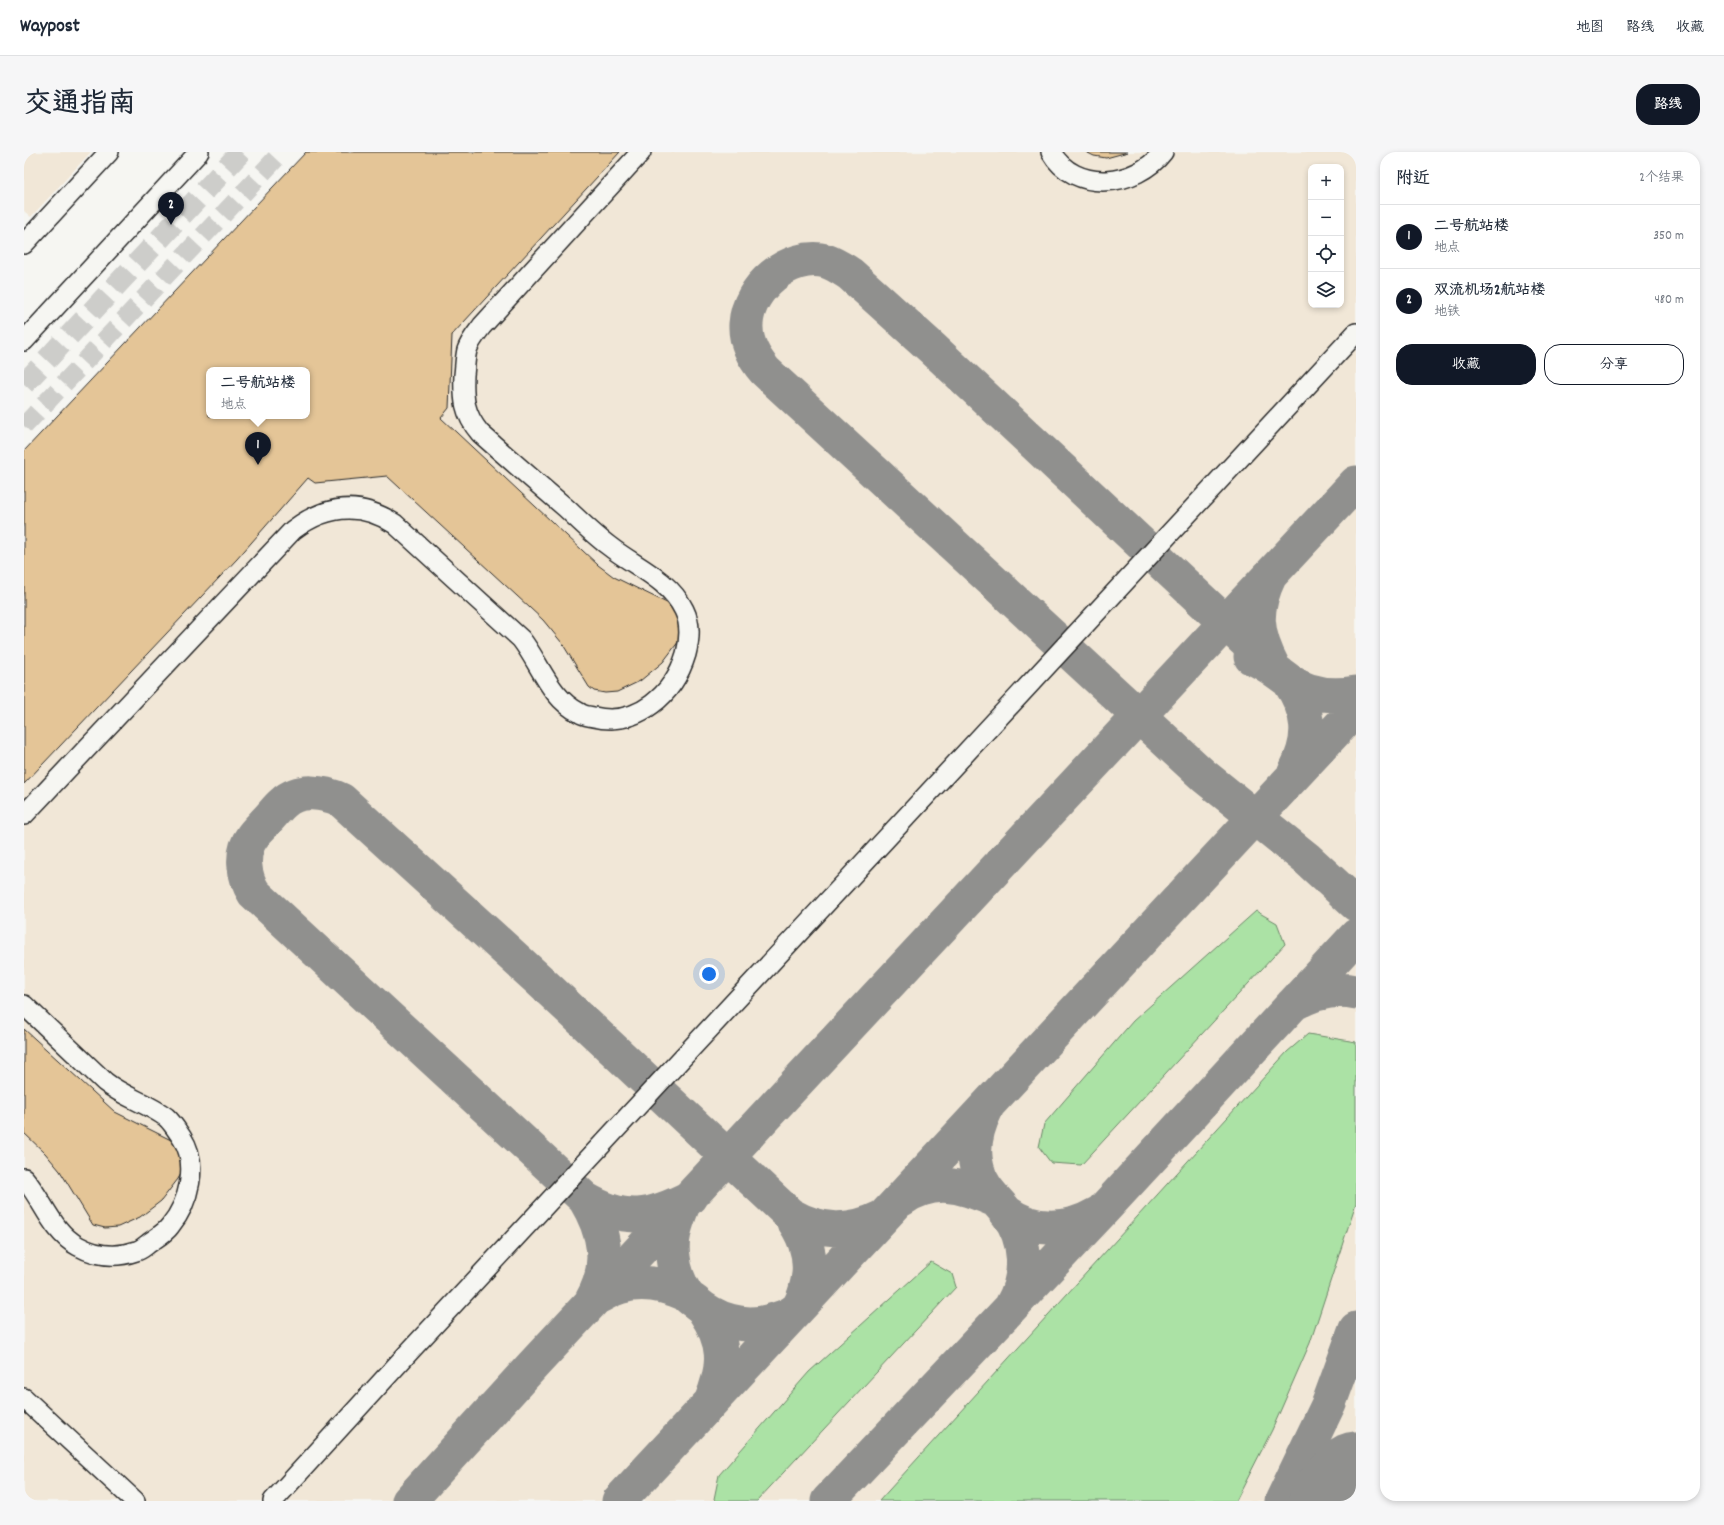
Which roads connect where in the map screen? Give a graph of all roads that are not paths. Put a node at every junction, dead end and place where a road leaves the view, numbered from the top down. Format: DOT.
graph roads {
  1 [pos="109,152"];
  2 [pos="199,152"];
  3 [pos="641,152"];
  4 [pos="1051,152"];
  5 [pos="1163,152"];
  6 [pos="24,244"];
  7 [pos="1356,334"];
  8 [pos="24,341"];
  9 [pos="24,815"];
  10 [pos="24,1005"];
  11 [pos="24,1178"];
  12 [pos="24,1398"];
  13 [pos="135,1501"];
  14 [pos="273,1501"];
  1 -- 6 [label="street"];
  2 -- 8 [label="street"];
  3 -- 9 [label="street"];
  4 -- 5 [label="street"];
  7 -- 14 [label="street"];
  10 -- 11 [label="street"];
  12 -- 13 [label="street"];
}
